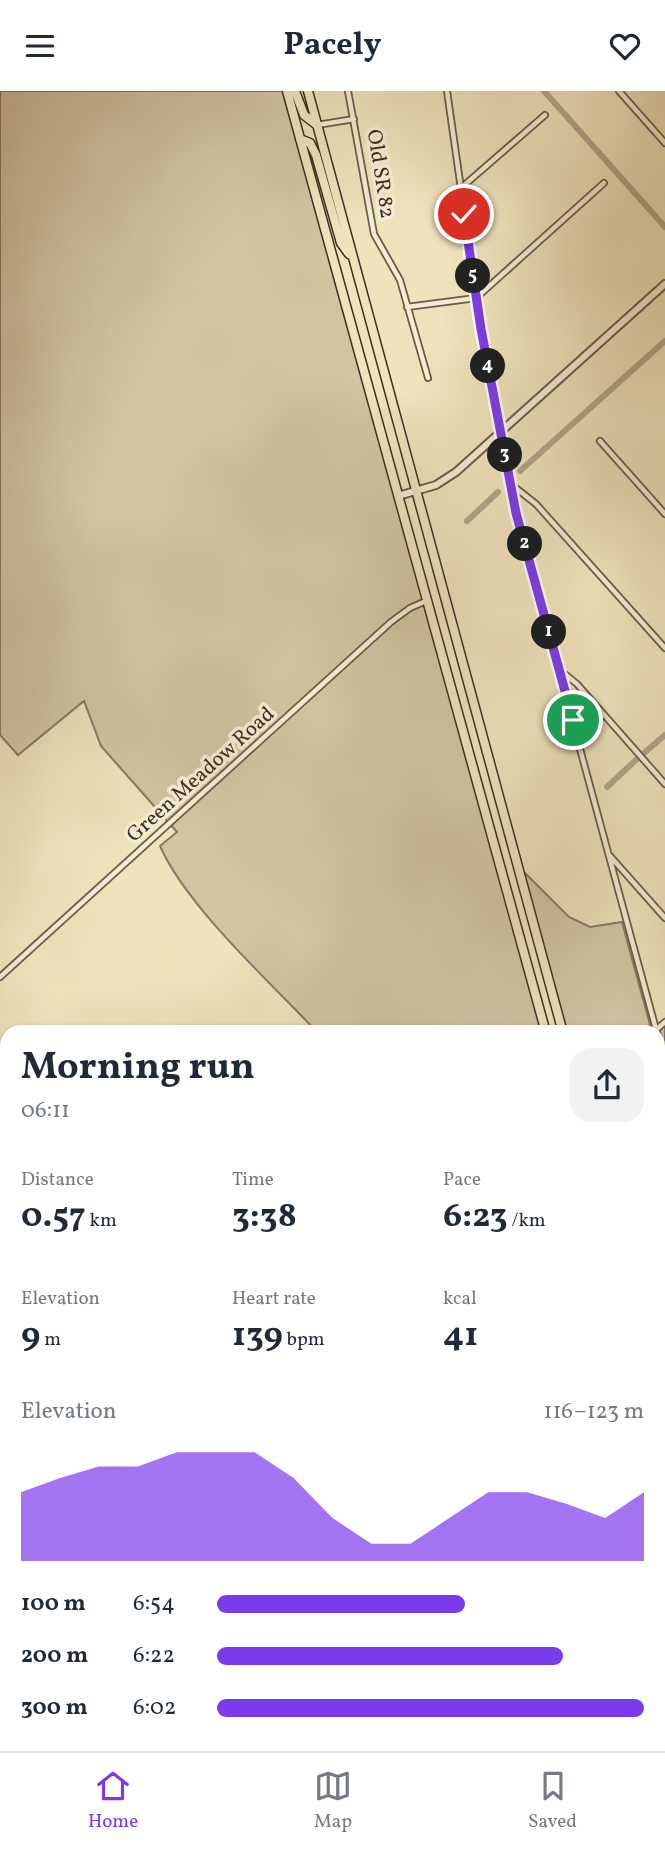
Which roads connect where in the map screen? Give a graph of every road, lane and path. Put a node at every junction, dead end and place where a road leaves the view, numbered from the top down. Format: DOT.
graph roads {
  1 [pos="287,91"];
  2 [pos="295,91"];
  3 [pos="308,91"];
  4 [pos="348,91"];
  5 [pos="447,91"];
  6 [pos="619,91"];
  7 [pos="545,115"];
  8 [pos="354,119"];
  9 [pos="317,125"];
  10 [pos="300,139"];
  11 [pos="665,143"];
  12 [pos="604,183"];
  13 [pos="461,188"];
  14 [pos="353,259"];
  15 [pos="665,284"];
  16 [pos="476,298"];
  17 [pos="407,307"];
  18 [pos="428,378"];
  19 [pos="500,432"];
  20 [pos="600,441"];
  21 [pos="511,485"];
  22 [pos="416,491"];
  23 [pos="398,496"];
  24 [pos="665,514"];
  25 [pos="427,600"];
  26 [pos="665,648"];
  27 [pos="559,669"];
  28 [pos="665,784"];
  29 [pos="609,856"];
  30 [pos="665,918"];
  31 [pos="0,977"];
  32 [pos="544,1025"];
  33 [pos="561,1025"];
  34 [pos="655,1025"];
  1 -- 10 [label="highway"];
  2 -- 9 [label="highway"];
  3 -- 9 [label="highway"];
  4 -- 8 [label="street, Old SR 82"];
  5 -- 13 [label="street"];
  6 -- 11 [label="street"];
  7 -- 13 [label="street"];
  8 -- 9 [label="street"];
  8 -- 17 [label="street, Old SR 82"];
  9 -- 14 [label="highway"];
  10 -- 14 [label="highway"];
  10 -- 23 [label="highway"];
  12 -- 16 [label="street"];
  13 -- 16 [label="street"];
  14 -- 22 [label="highway"];
  15 -- 19 [label="street"];
  16 -- 17 [label="street"];
  16 -- 19 [label="street"];
  17 -- 18 [label="street, Old SR 82"];
  19 -- 21 [label="street"];
  19 -- 22 [label="street"];
  20 -- 24 [label="street"];
  21 -- 26 [label="street"];
  21 -- 27 [label="street"];
  22 -- 23 [label="street"];
  22 -- 33 [label="highway"];
  23 -- 25 [label="highway"];
  25 -- 31 [label="street, Green Meadow Road"];
  25 -- 32 [label="highway"];
  27 -- 28 [label="street"];
  27 -- 29 [label="street"];
  29 -- 30 [label="street"];
  29 -- 34 [label="street"];
}
